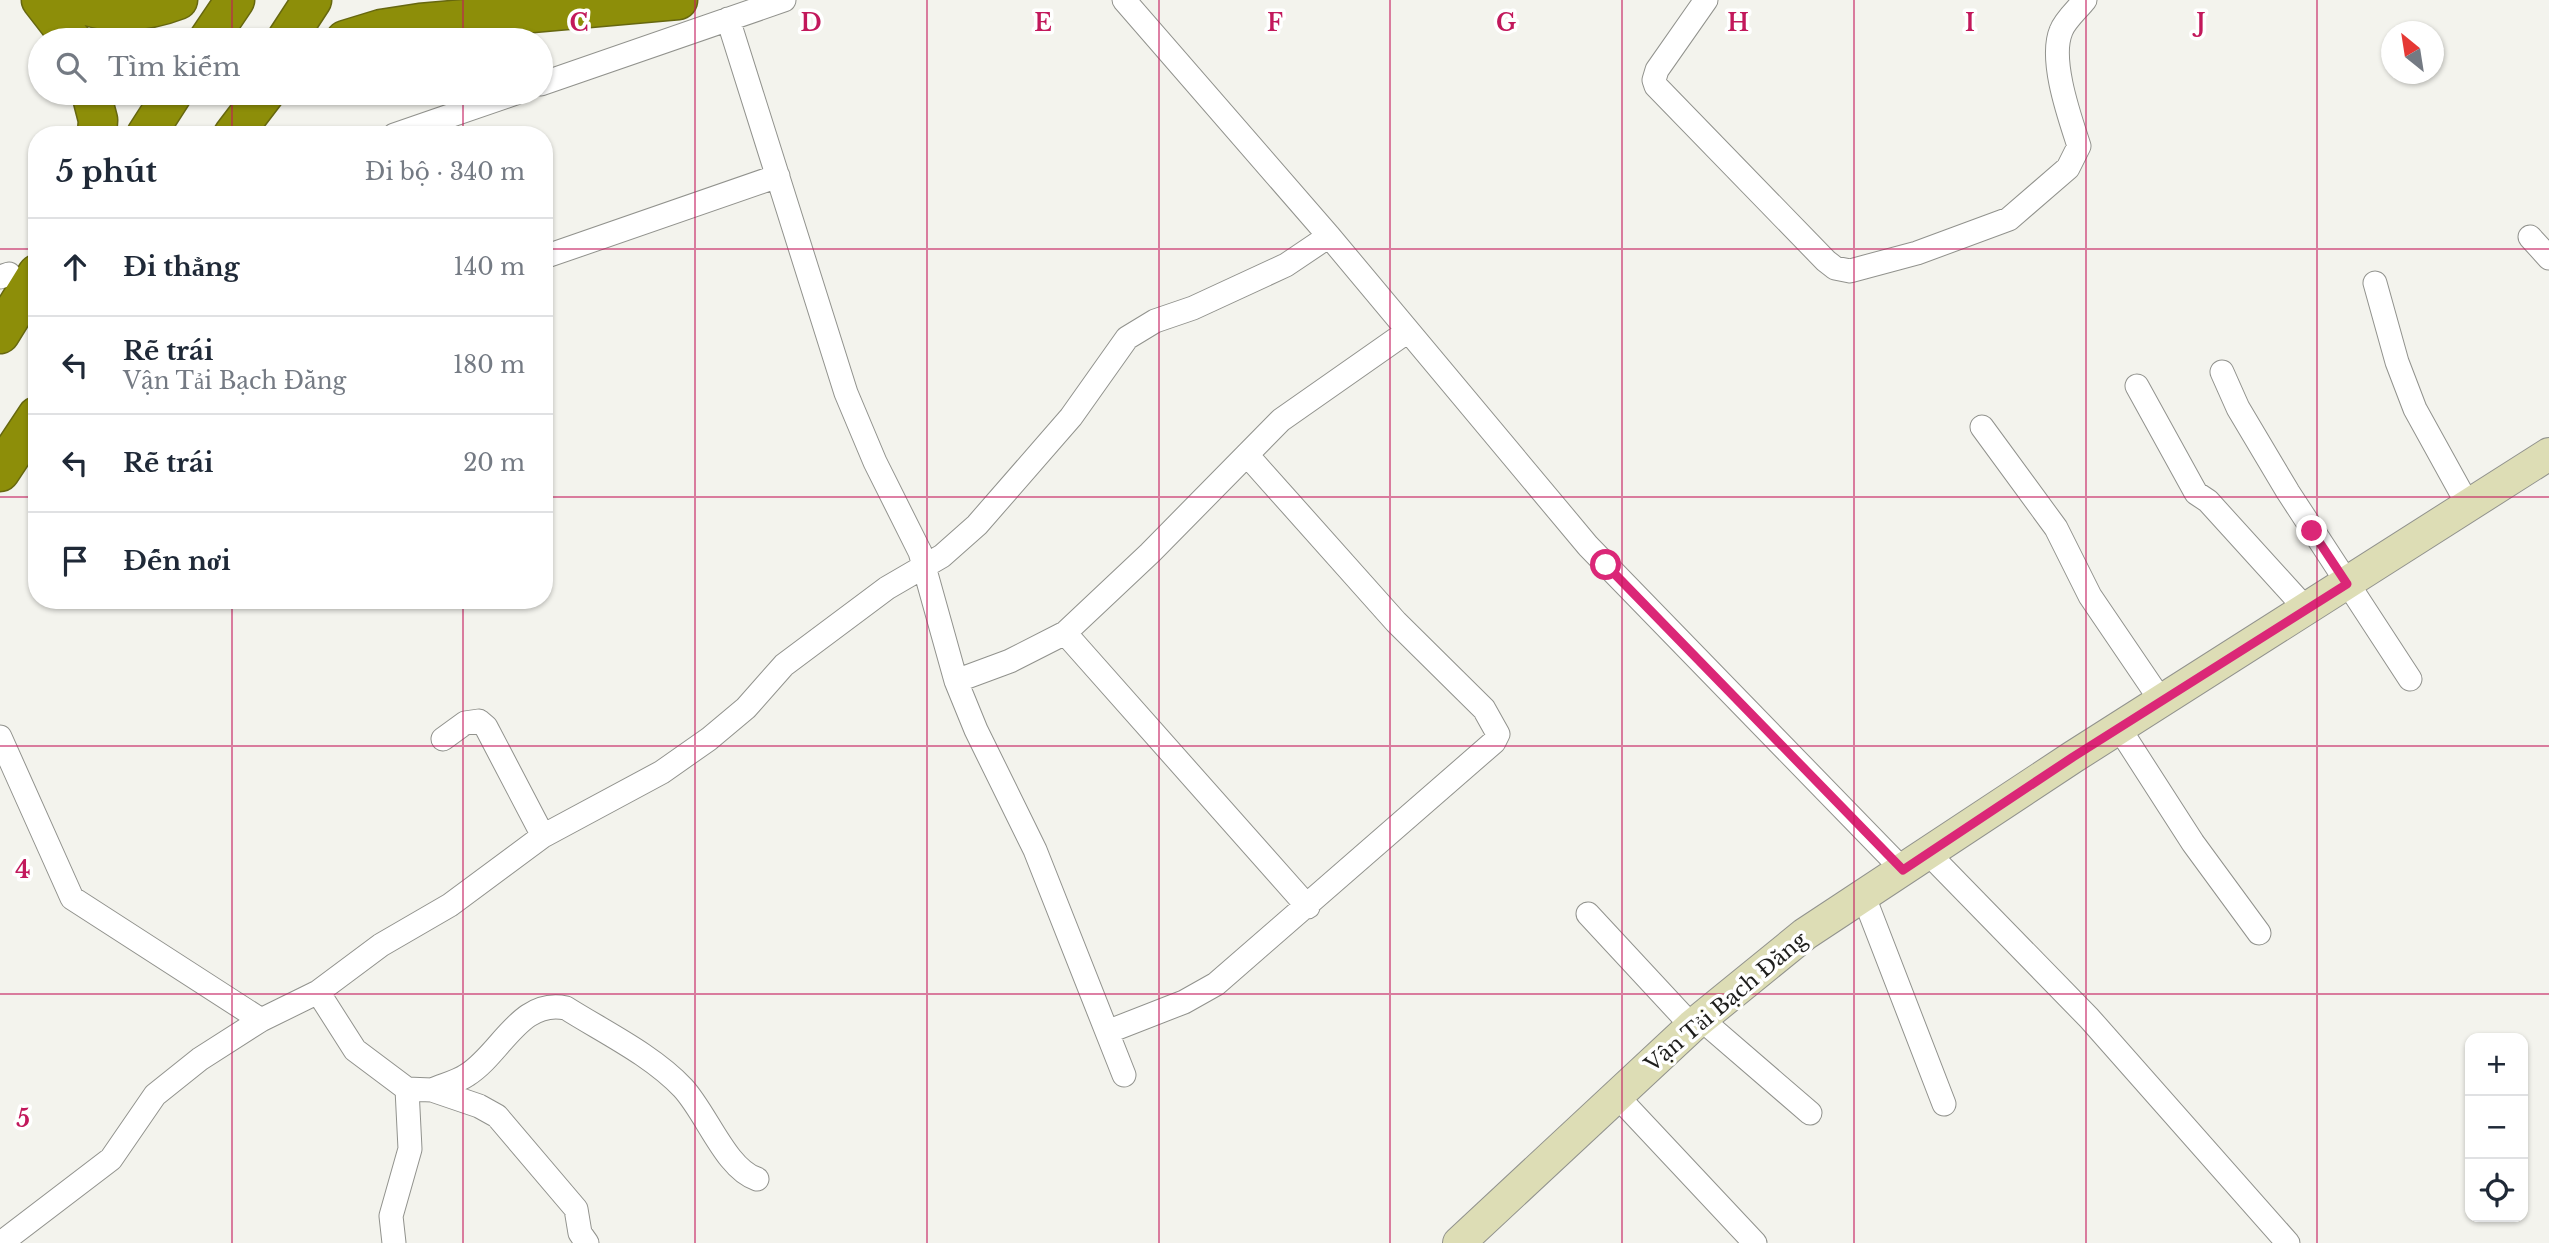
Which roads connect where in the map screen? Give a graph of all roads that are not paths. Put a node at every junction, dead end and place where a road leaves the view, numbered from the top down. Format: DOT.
graph roads {
  1 [pos="41,0"];
  2 [pos="74,0"];
  3 [pos="178,0"];
  4 [pos="235,0"];
  5 [pos="312,0"];
  6 [pos="678,0"];
  7 [pos="784,0"];
  8 [pos="1124,0"];
  9 [pos="1706,0"];
  10 [pos="2085,0"];
  11 [pos="728,19"];
  12 [pos="63,28"];
  13 [pos="216,28"];
  14 [pos="294,28"];
  15 [pos="388,28"];
  16 [pos="553,80"];
  17 [pos="93,105"];
  18 [pos="165,105"];
  19 [pos="243,105"];
  20 [pos="256,105"];
  21 [pos="481,105"];
  22 [pos="97,126"];
  23 [pos="152,126"];
  24 [pos="229,126"];
  25 [pos="240,126"];
  26 [pos="420,126"];
  27 [pos="778,176"];
  28 [pos="1329,236"];
  29 [pos="2530,237"];
  30 [pos="553,254"];
  31 [pos="2549,258"];
  32 [pos="15,275"];
  33 [pos="2375,282"];
  34 [pos="28,313"];
  35 [pos="1408,331"];
  36 [pos="0,334"];
  37 [pos="0,355"];
  38 [pos="2222,372"];
  39 [pos="2137,386"];
  40 [pos="1982,427"];
  41 [pos="28,430"];
  42 [pos="2549,454"];
  43 [pos="1248,456"];
  44 [pos="0,472"];
  45 [pos="2468,505"];
  46 [pos="925,565"];
  47 [pos="2347,584"];
  48 [pos="2306,609"];
  49 [pos="1065,633"];
  50 [pos="2410,679"];
  51 [pos="956,681"];
  52 [pos="2162,702"];
  53 [pos="2119,728"];
  54 [pos="0,737"];
  55 [pos="443,739"];
  56 [pos="543,836"];
  57 [pos="1915,861"];
  58 [pos="1864,897"];
  59 [pos="1308,907"];
  60 [pos="1588,914"];
  61 [pos="2259,933"];
  62 [pos="318,992"];
  63 [pos="261,1020"];
  64 [pos="1697,1023"];
  65 [pos="1107,1032"];
  66 [pos="1124,1075"];
  67 [pos="407,1089"];
  68 [pos="432,1090"];
  69 [pos="1617,1096"];
  70 [pos="1944,1104"];
  71 [pos="1810,1113"];
  72 [pos="757,1179"];
  73 [pos="1,1243"];
  74 [pos="394,1243"];
  75 [pos="587,1243"];
  76 [pos="1459,1243"];
  77 [pos="1755,1243"];
  78 [pos="2288,1243"];
  1 -- 12 [label="highway"];
  2 -- 3 [label="highway"];
  4 -- 13 [label="highway"];
  5 -- 14 [label="highway"];
  6 -- 15 [label="highway"];
  7 -- 11 [label="street"];
  8 -- 28 [label="street"];
  9 -- 10 [label="street"];
  11 -- 16 [label="street"];
  11 -- 27 [label="street"];
  17 -- 22 [label="highway"];
  18 -- 23 [label="highway"];
  19 -- 24 [label="highway"];
  20 -- 25 [label="highway"];
  21 -- 26 [label="street"];
  27 -- 30 [label="street"];
  27 -- 46 [label="street"];
  28 -- 35 [label="street"];
  28 -- 46 [label="street"];
  29 -- 31 [label="street"];
  32 -- 36 [label="highway"];
  33 -- 45 [label="street"];
  34 -- 37 [label="highway"];
  35 -- 43 [label="street"];
  35 -- 57 [label="street"];
  38 -- 47 [label="street"];
  39 -- 48 [label="street"];
  40 -- 52 [label="street"];
  41 -- 44 [label="highway"];
  42 -- 45 [label="street, Vận Tải Bạch Đằng"];
  43 -- 49 [label="street"];
  43 -- 59 [label="street"];
  45 -- 47 [label="street, Vận Tải Bạch Đằng"];
  46 -- 51 [label="street"];
  46 -- 56 [label="street"];
  47 -- 48 [label="street, Vận Tải Bạch Đằng"];
  47 -- 50 [label="street"];
  48 -- 52 [label="street, Vận Tải Bạch Đằng"];
  49 -- 51 [label="street"];
  49 -- 59 [label="street"];
  51 -- 65 [label="street"];
  52 -- 53 [label="street, Vận Tải Bạch Đằng"];
  53 -- 57 [label="street, Vận Tải Bạch Đằng"];
  53 -- 61 [label="street"];
  54 -- 63 [label="street"];
  55 -- 56 [label="street"];
  56 -- 62 [label="street"];
  57 -- 58 [label="street, Vận Tải Bạch Đằng"];
  57 -- 78 [label="street"];
  58 -- 64 [label="street, Vận Tải Bạch Đằng"];
  58 -- 70 [label="street"];
  59 -- 65 [label="street"];
  60 -- 64 [label="street"];
  62 -- 63 [label="street"];
  62 -- 67 [label="street"];
  63 -- 73 [label="street"];
  64 -- 69 [label="street, Vận Tải Bạch Đằng"];
  64 -- 71 [label="street"];
  65 -- 66 [label="street"];
  67 -- 68 [label="street"];
  67 -- 74 [label="street"];
  68 -- 72 [label="street"];
  68 -- 75 [label="street"];
  69 -- 76 [label="street, Vận Tải Bạch Đằng"];
  69 -- 77 [label="street"];
}
